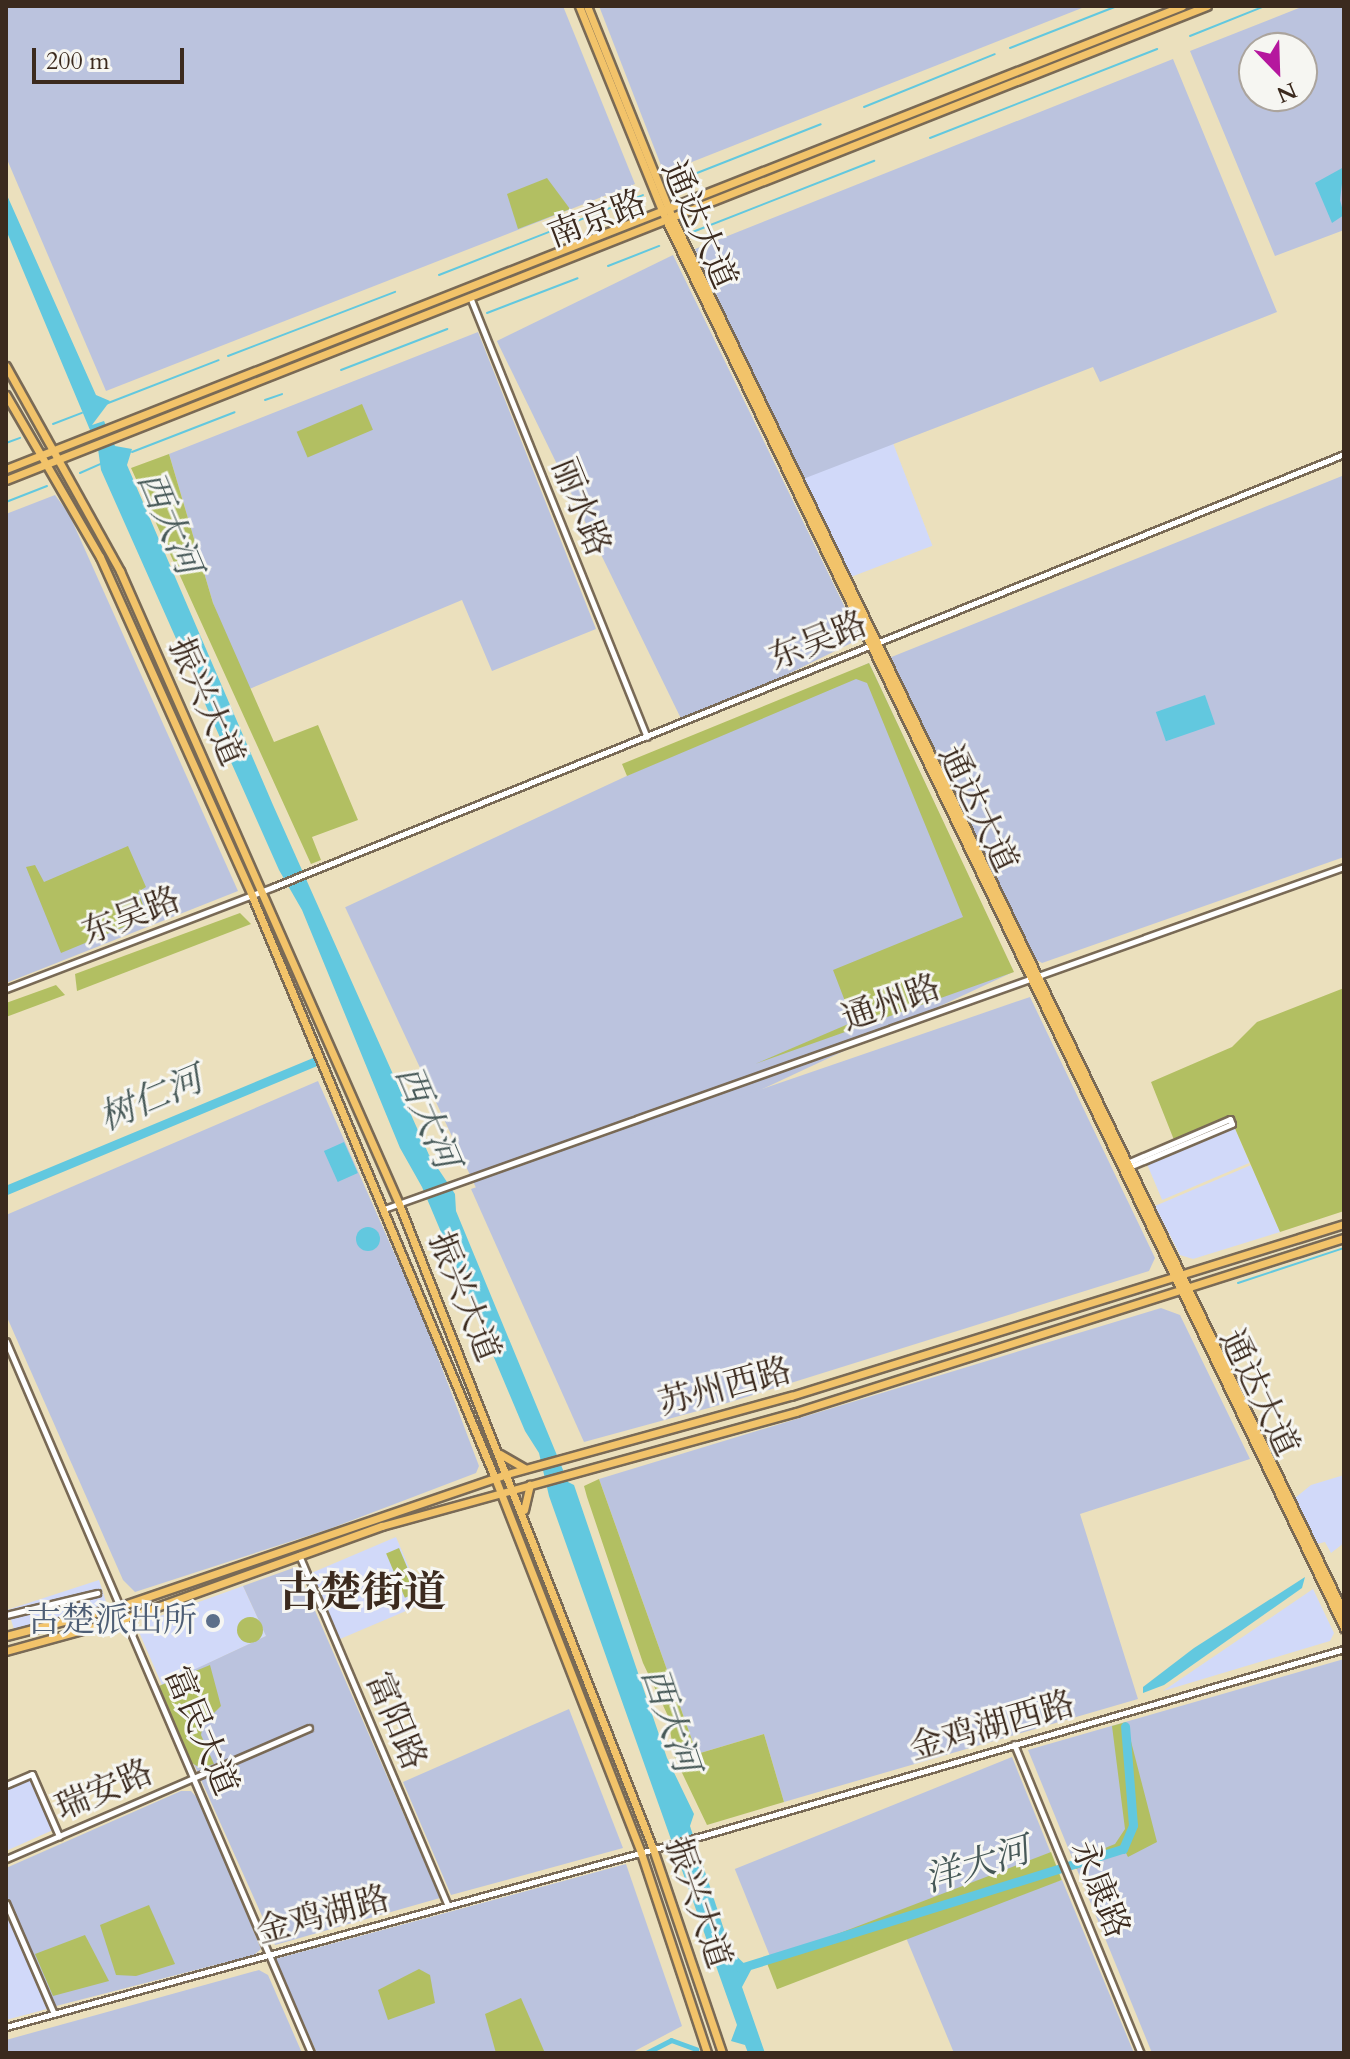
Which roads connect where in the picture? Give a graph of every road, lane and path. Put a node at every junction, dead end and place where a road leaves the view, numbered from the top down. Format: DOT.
graph roads {
  1 [pos="579,6"];
  2 [pos="587,6"];
  3 [pos="1182,6"];
  4 [pos="1207,6"];
  5 [pos="667,214"];
  6 [pos="470,296"];
  7 [pos="6,366"];
  8 [pos="6,395"];
  9 [pos="119,431"];
  10 [pos="54,450"];
  11 [pos="1344,454"];
  12 [pos="40,456"];
  13 [pos="59,459"];
  14 [pos="46,464"];
  15 [pos="6,469"];
  16 [pos="6,480"];
  17 [pos="874,644"];
  18 [pos="647,737"];
  19 [pos="1344,867"];
  20 [pos="264,891"];
  21 [pos="252,896"];
  22 [pos="1035,978"];
  23 [pos="6,989"];
  24 [pos="1191,1138"];
  25 [pos="1126,1166"];
  26 [pos="399,1204"];
  27 [pos="384,1209"];
  28 [pos="1344,1224"];
  29 [pos="1344,1238"];
  30 [pos="1183,1274"];
  31 [pos="1174,1277"];
  32 [pos="1185,1290"];
  33 [pos="6,1341"];
  34 [pos="499,1453"];
  35 [pos="488,1461"];
  36 [pos="529,1468"];
  37 [pos="507,1474"];
  38 [pos="495,1478"];
  39 [pos="478,1484"];
  40 [pos="533,1484"];
  41 [pos="513,1490"];
  42 [pos="501,1493"];
  43 [pos="481,1499"];
  44 [pos="470,1502"];
  45 [pos="513,1523"];
  46 [pos="527,1524"];
  47 [pos="299,1555"];
  48 [pos="97,1593"];
  49 [pos="121,1606"];
  50 [pos="1344,1613"];
  51 [pos="6,1615"];
  52 [pos="126,1618"];
  53 [pos="1344,1628"];
  54 [pos="6,1636"];
  55 [pos="1344,1649"];
  56 [pos="6,1651"];
  57 [pos="309,1728"];
  58 [pos="1014,1744"];
  59 [pos="195,1777"];
  60 [pos="6,1785"];
  61 [pos="59,1836"];
  62 [pos="653,1849"];
  63 [pos="641,1853"];
  64 [pos="6,1859"];
  65 [pos="6,1903"];
  66 [pos="448,1906"];
  67 [pos="270,1955"];
  68 [pos="54,2014"];
  69 [pos="6,2027"];
  70 [pos="311,2053"];
  71 [pos="707,2053"];
  72 [pos="722,2053"];
  73 [pos="1141,2053"];
  1 -- 5 [label="main road, 通达大道"];
  2 -- 5 [label="main road, 通达大道"];
  3 -- 5 [label="main road, 南京路"];
  4 -- 5 [label="main road, 南京路"];
  5 -- 6 [label="main road, 南京路"];
  5 -- 9 [label="main road, 南京路"];
  5 -- 17 [label="main road, 通达大道"];
  6 -- 9 [label="main road, 南京路"];
  6 -- 18 [label="street, 丽水路"];
  7 -- 10 [label="main road, 振兴大道"];
  8 -- 12 [label="main road, 振兴大道"];
  9 -- 10 [label="main road, 南京路"];
  9 -- 13 [label="main road, 南京路"];
  10 -- 12 [label="main road, 南京路"];
  10 -- 13 [label="main road, 振兴大道"];
  11 -- 17 [label="street, 东吴路"];
  12 -- 14 [label="main road, 振兴大道"];
  12 -- 15 [label="main road, 南京路"];
  13 -- 14 [label="main road, 南京路"];
  13 -- 20 [label="main road, 振兴大道"];
  14 -- 16 [label="main road, 南京路"];
  14 -- 21 [label="main road, 振兴大道"];
  17 -- 18 [label="street, 东吴路"];
  17 -- 22 [label="main road, 通达大道"];
  18 -- 20 [label="street, 东吴路"];
  19 -- 22 [label="street, 通州路"];
  20 -- 21 [label="street, 东吴路"];
  20 -- 26 [label="main road, 振兴大道"];
  21 -- 23 [label="street, 东吴路"];
  21 -- 27 [label="main road, 振兴大道"];
  22 -- 25 [label="main road, 通达大道"];
  22 -- 26 [label="street, 通州路"];
  24 -- 24 [label="street"];
  24 -- 25 [label="street"];
  25 -- 30 [label="main road, 通达大道"];
  25 -- 31 [label="main road, 通达大道"];
  26 -- 27 [label="street, 通州路"];
  26 -- 34 [label="main road, 振兴大道"];
  27 -- 35 [label="main road, 振兴大道"];
  28 -- 30 [label="main road, 苏州西路"];
  29 -- 32 [label="main road, 苏州西路"];
  30 -- 31 [label="main road, 苏州西路"];
  30 -- 32 [label="main road, 通达大道"];
  31 -- 32 [label="main road, 通达大道"];
  31 -- 36 [label="main road, 苏州西路"];
  32 -- 40 [label="main road, 苏州西路"];
  32 -- 50 [label="main road, 通达大道"];
  32 -- 53 [label="main road, 通达大道"];
  33 -- 49 [label="street, 富民大道"];
  34 -- 36 [label="main road"];
  34 -- 37 [label="main road, 振兴大道"];
  35 -- 38 [label="main road, 振兴大道"];
  35 -- 39 [label="main road"];
  36 -- 37 [label="main road, 苏州西路"];
  37 -- 38 [label="main road, 苏州西路"];
  37 -- 41 [label="main road, 振兴大道"];
  38 -- 39 [label="main road, 苏州西路"];
  38 -- 42 [label="main road, 振兴大道"];
  39 -- 43 [label="main road"];
  39 -- 49 [label="main road, 苏州西路"];
  40 -- 41 [label="main road, 苏州西路"];
  40 -- 46 [label="main road"];
  41 -- 42 [label="main road, 苏州西路"];
  41 -- 46 [label="main road, 振兴大道"];
  42 -- 43 [label="main road, 苏州西路"];
  42 -- 45 [label="main road, 振兴大道"];
  43 -- 44 [label="main road, 苏州西路"];
  44 -- 45 [label="main road"];
  44 -- 47 [label="main road, 苏州西路"];
  45 -- 63 [label="main road, 振兴大道"];
  46 -- 62 [label="main road, 振兴大道"];
  47 -- 52 [label="main road, 苏州西路"];
  47 -- 66 [label="street, 富阳路"];
  48 -- 51 [label="street"];
  49 -- 52 [label="street, 富民大道"];
  49 -- 54 [label="main road, 苏州西路"];
  52 -- 56 [label="main road, 苏州西路"];
  52 -- 59 [label="street, 富民大道"];
  55 -- 58 [label="street, 金鸡湖西路"];
  57 -- 59 [label="street, 瑞安路"];
  58 -- 62 [label="street, 金鸡湖西路"];
  58 -- 73 [label="street, 永康路"];
  59 -- 61 [label="street, 瑞安路"];
  59 -- 67 [label="street, 富民大道"];
  60 -- 61 [label="street"];
  61 -- 64 [label="street, 瑞安路"];
  62 -- 63 [label="street, 金鸡湖路"];
  62 -- 72 [label="main road, 振兴大道"];
  63 -- 66 [label="street, 金鸡湖路"];
  63 -- 71 [label="main road, 振兴大道"];
  65 -- 68 [label="street"];
  66 -- 67 [label="street, 金鸡湖路"];
  67 -- 68 [label="street, 金鸡湖路"];
  67 -- 70 [label="street, 富民大道"];
  68 -- 69 [label="street, 金鸡湖路"];
}
